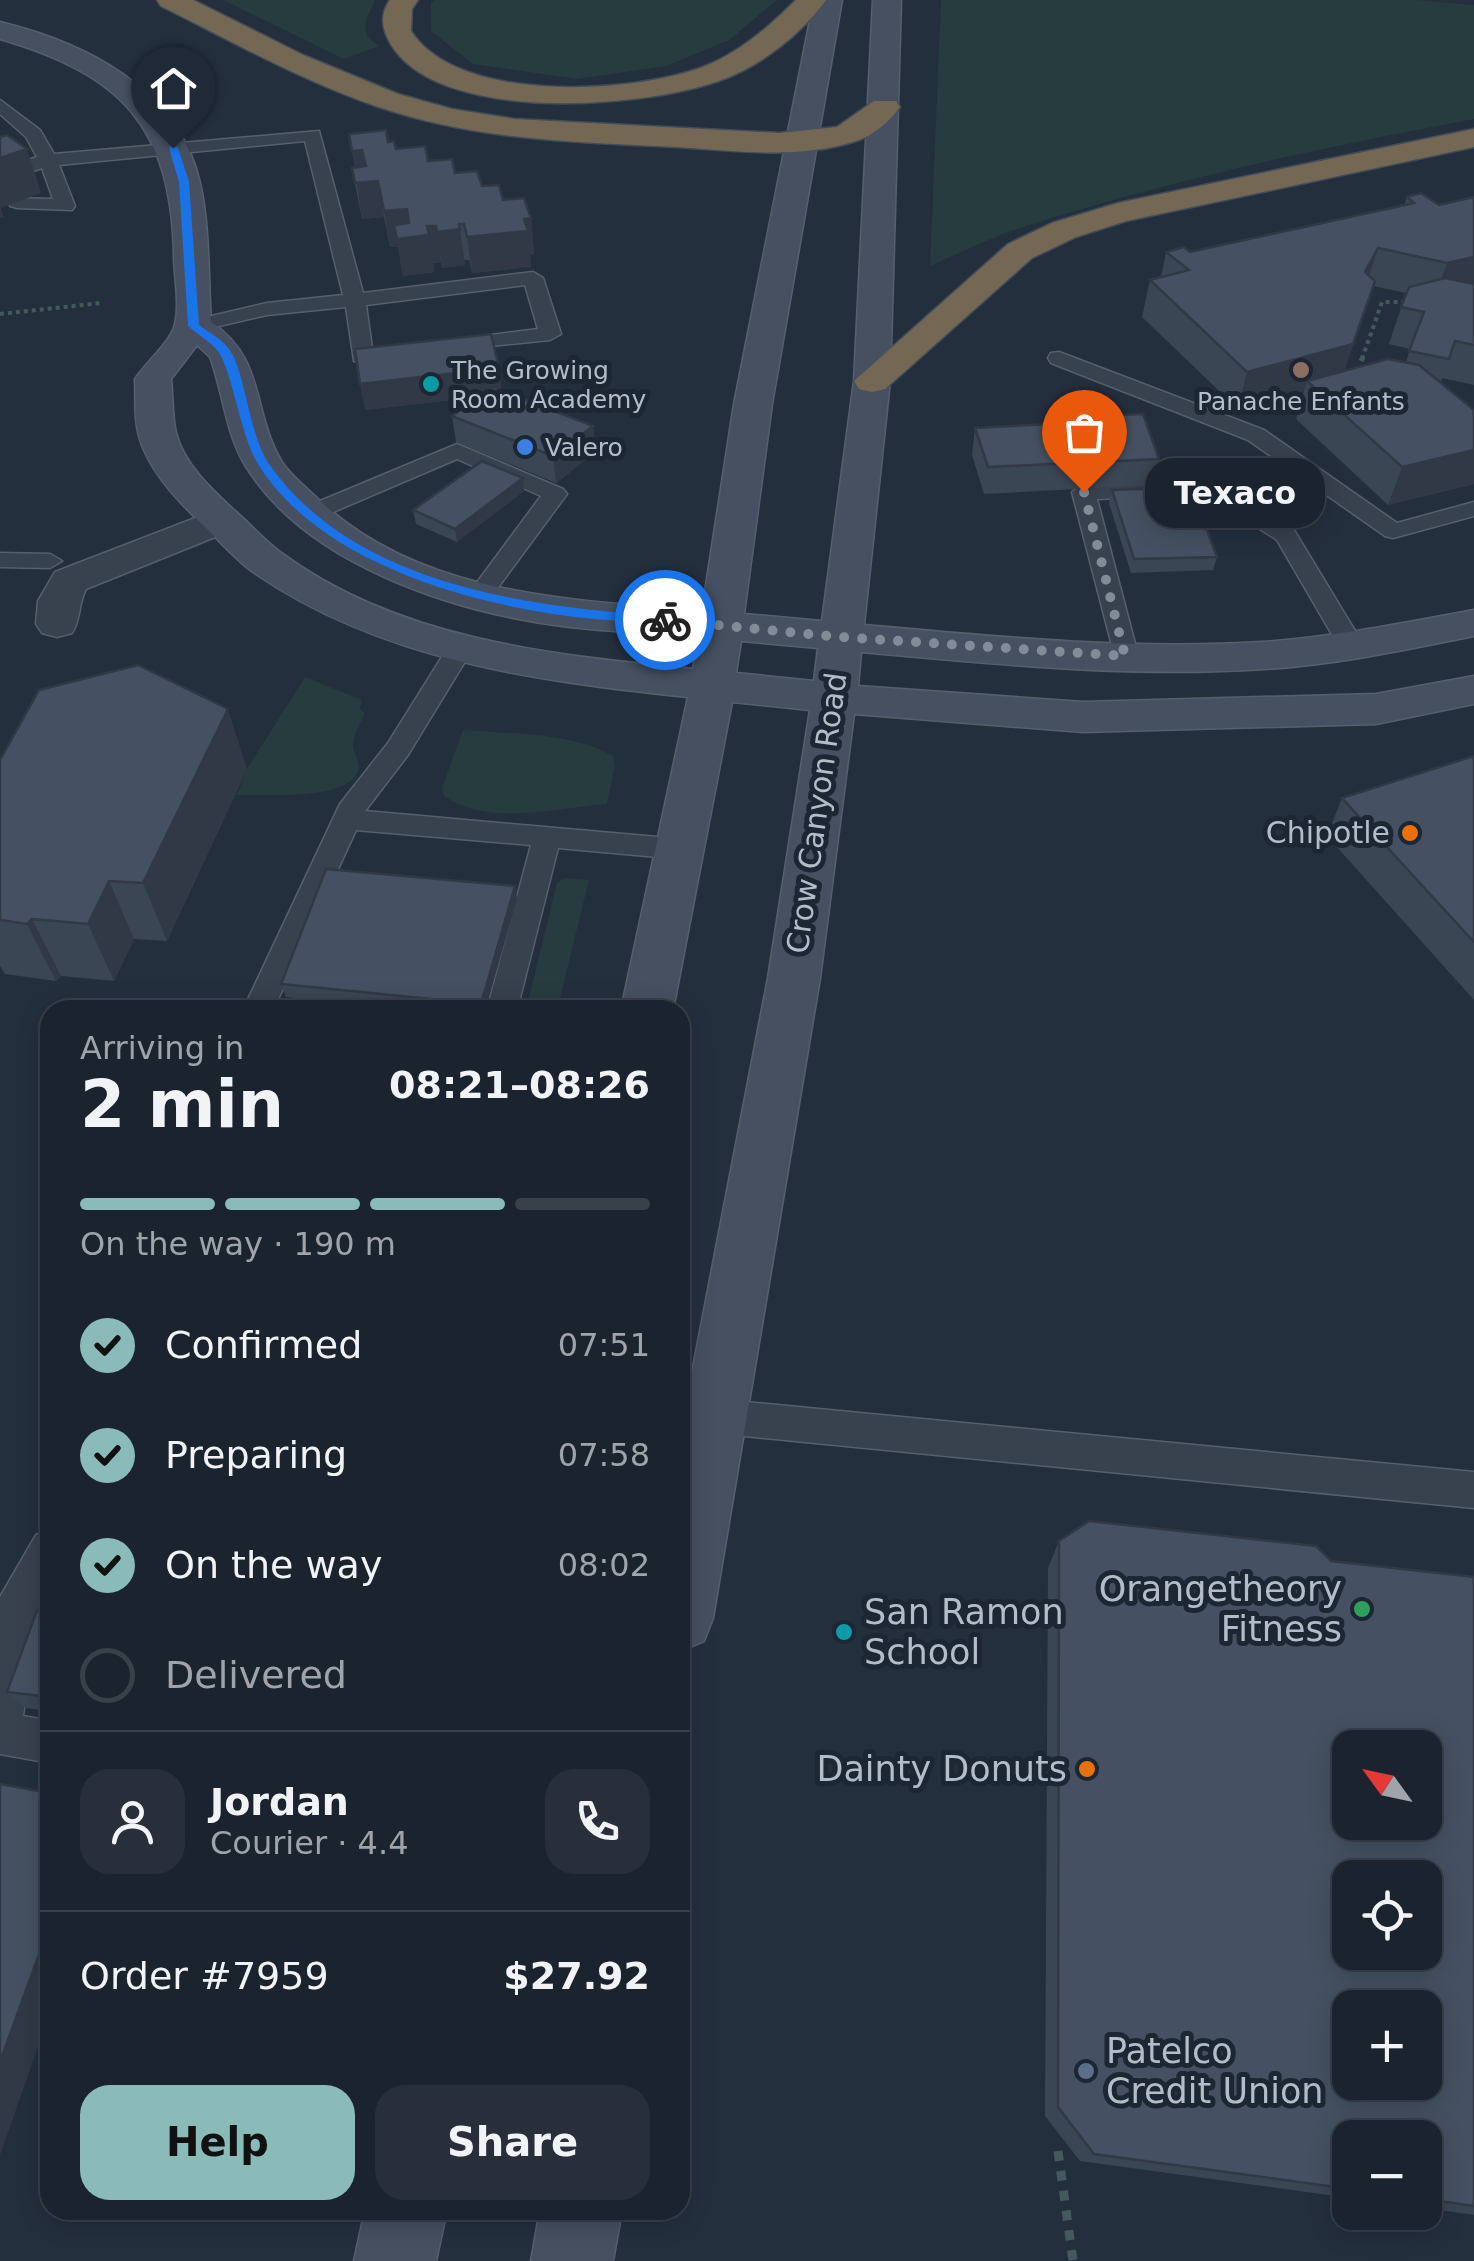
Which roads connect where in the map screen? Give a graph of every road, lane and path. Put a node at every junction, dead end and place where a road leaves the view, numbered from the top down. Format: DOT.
graph roads {
  1 [pos="171,0"];
  2 [pos="404,0"];
  3 [pos="812,0"];
  4 [pos="828,0"];
  5 [pos="887,0"];
  6 [pos="0,30"];
  7 [pos="0,105"];
  8 [pos="885,107"];
  9 [pos="1474,138"];
  10 [pos="799,142"];
  11 [pos="173,148"];
  12 [pos="48,160"];
  13 [pos="0,176"];
  14 [pos="17,202"];
  15 [pos="355,300"];
  16 [pos="1417,302"];
  17 [pos="101,303"];
  18 [pos="0,314"];
  19 [pos="194,326"];
  20 [pos="1058,358"];
  21 [pos="1362,361"];
  22 [pos="872,380"];
  23 [pos="1474,508"];
  24 [pos="308,514"];
  25 [pos="221,520"];
  26 [pos="0,560"];
  27 [pos="50,561"];
  28 [pos="478,596"];
  29 [pos="1474,623"];
  30 [pos="56,624"];
  31 [pos="722,625"];
  32 [pos="840,637"];
  33 [pos="1350,644"];
  34 [pos="459,650"];
  35 [pos="1125,656"];
  36 [pos="713,684"];
  37 [pos="1474,690"];
  38 [pos="834,698"];
  39 [pos="347,818"];
  40 [pos="547,837"];
  41 [pos="680,849"];
  42 [pos="263,1000"];
  43 [pos="505,1000"];
  44 [pos="650,1000"];
  45 [pos="714,1416"];
  46 [pos="1474,1490"];
  47 [pos="690,1559"];
  48 [pos="40,1565"];
  49 [pos="0,1732"];
  50 [pos="40,1740"];
  51 [pos="1058,2151"];
  52 [pos="404,2220"];
  53 [pos="578,2220"];
  54 [pos="396,2261"];
  55 [pos="572,2261"];
  56 [pos="1073,2261"];
  1 -- 10 [label="highway"];
  2 -- 3 [label="highway"];
  4 -- 10 [label="main road"];
  5 -- 8 [label="main road, Crow Canyon Road"];
  6 -- 11 [label="main road"];
  7 -- 12 [label="lane"];
  8 -- 10 [label="highway"];
  8 -- 22 [label="main road, Crow Canyon Road"];
  9 -- 22 [label="highway"];
  10 -- 31 [label="main road"];
  11 -- 12 [label="lane"];
  11 -- 15 [label="lane"];
  11 -- 19 [label="main road"];
  12 -- 13 [label="lane"];
  12 -- 14 [label="lane"];
  15 -- 15 [label="lane"];
  15 -- 19 [label="lane"];
  16 -- 21 [label="path"];
  17 -- 18 [label="path"];
  19 -- 24 [label="main road"];
  19 -- 25 [label="main road"];
  20 -- 23 [label="lane"];
  22 -- 32 [label="main road, Crow Canyon Road"];
  24 -- 28 [label="main road"];
  24 -- 28 [label="lane"];
  25 -- 30 [label="street"];
  25 -- 34 [label="main road"];
  26 -- 27 [label="lane"];
  28 -- 31 [label="main road"];
  29 -- 33 [label="main road"];
  31 -- 32 [label="main road"];
  31 -- 36 [label="main road"];
  32 -- 35 [label="main road"];
  32 -- 38 [label="main road, Crow Canyon Road"];
  33 -- 35 [label="main road"];
  33 -- 35 [label="lane"];
  34 -- 36 [label="main road"];
  34 -- 39 [label="lane"];
  36 -- 38 [label="main road"];
  36 -- 41 [label="main road"];
  37 -- 38 [label="main road"];
  38 -- 45 [label="main road, Crow Canyon Road"];
  39 -- 40 [label="lane"];
  39 -- 42 [label="lane"];
  40 -- 41 [label="lane"];
  40 -- 43 [label="lane"];
  41 -- 44 [label="main road"];
  45 -- 46 [label="lane"];
  45 -- 47 [label="main road, Crow Canyon Road"];
  48 -- 49 [label="lane"];
  49 -- 50 [label="lane"];
  51 -- 56 [label="path"];
  52 -- 54 [label="main road"];
  53 -- 55 [label="main road"];
}
